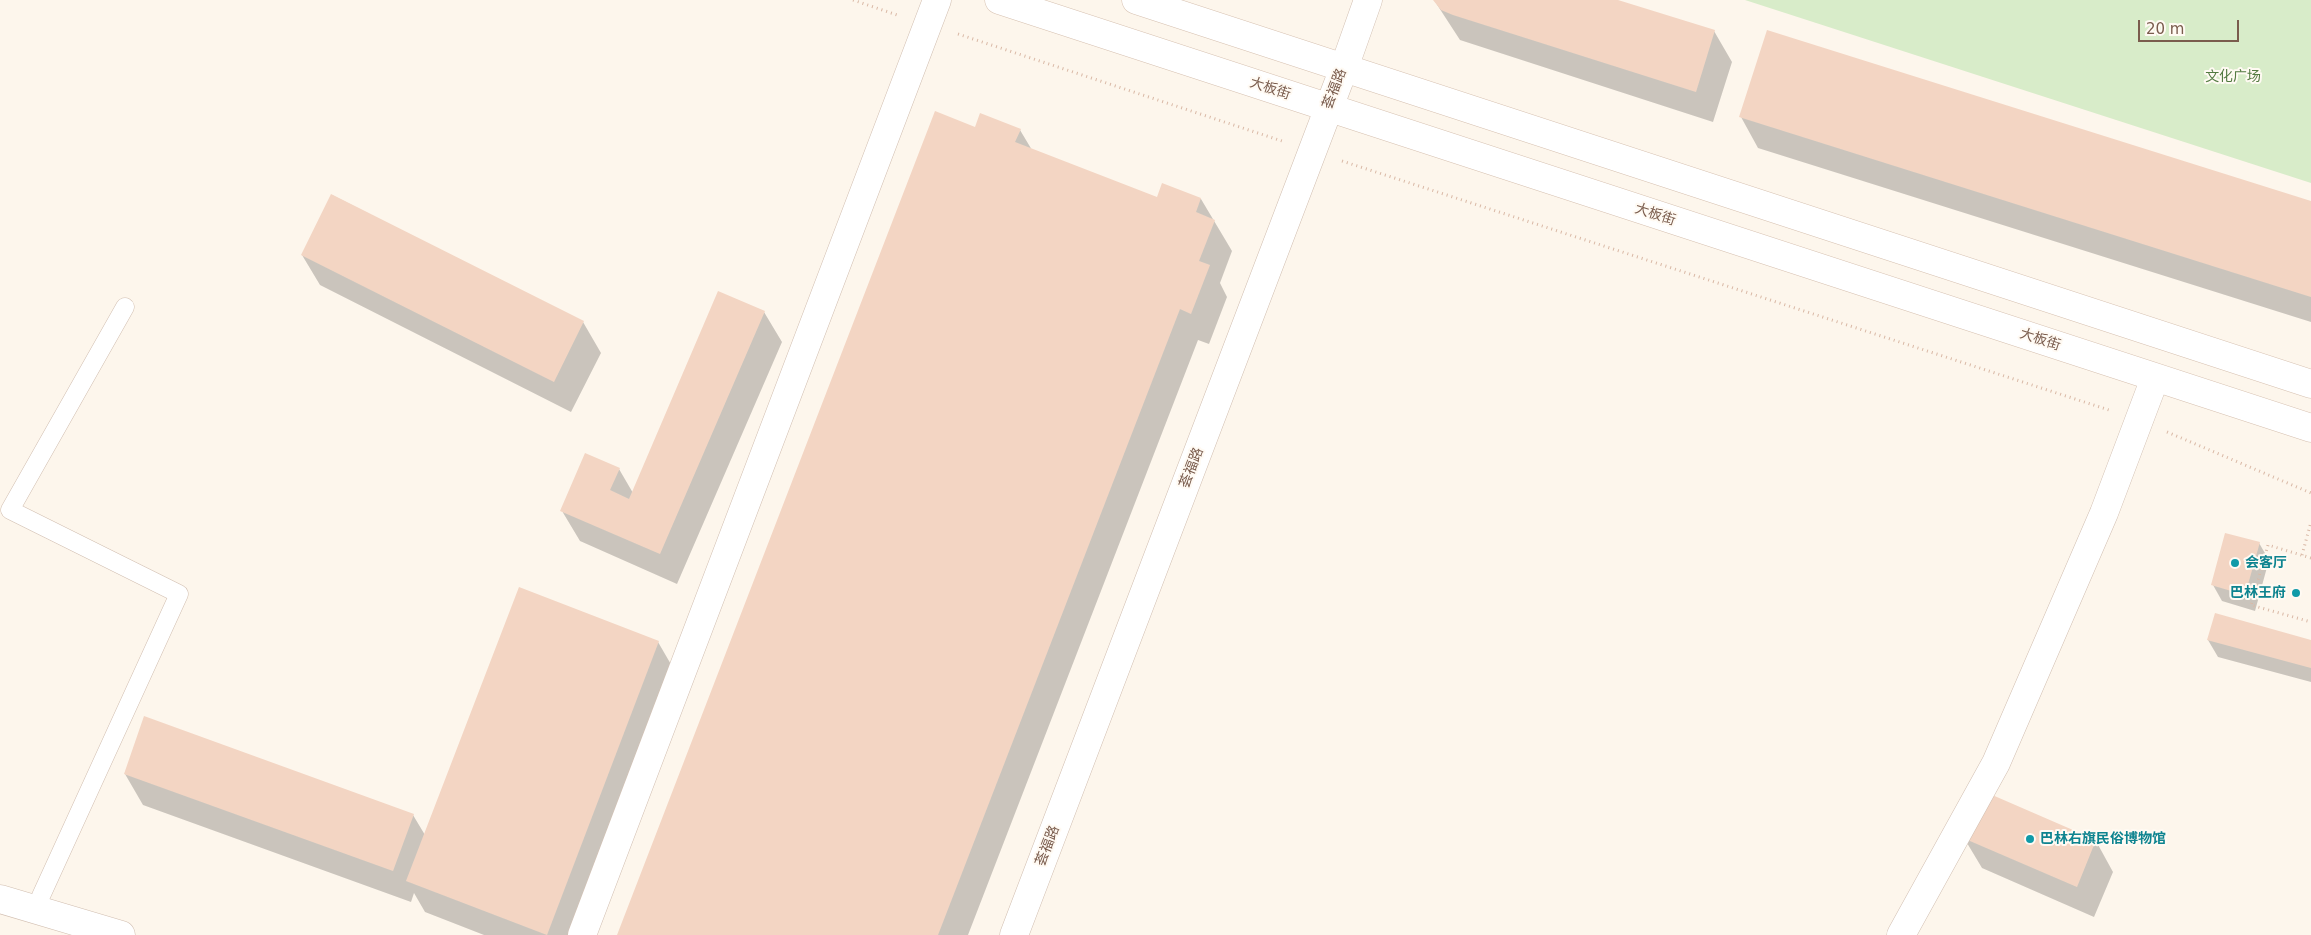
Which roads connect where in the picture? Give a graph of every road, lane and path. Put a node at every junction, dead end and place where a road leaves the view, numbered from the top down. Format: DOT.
graph roads {
  1 [pos="853,0"];
  2 [pos="998,0"];
  3 [pos="1136,0"];
  4 [pos="1368,0"];
  5 [pos="932,12"];
  6 [pos="1344,68"];
  7 [pos="1328,108"];
  8 [pos="1312,151"];
  9 [pos="125,307"];
  10 [pos="2155,378"];
  11 [pos="2311,384"];
  12 [pos="2139,420"];
  13 [pos="2311,428"];
  14 [pos="2311,493"];
  15 [pos="2311,522"];
  16 [pos="2302,555"];
  17 [pos="2311,558"];
  18 [pos="2311,622"];
  19 [pos="41,896"];
  20 [pos="0,899"];
  21 [pos="111,934"];
  22 [pos="582,935"];
  23 [pos="1014,935"];
  24 [pos="1901,935"];
  1 -- 5 [label="path"];
  2 -- 7 [label="street, 大板街"];
  3 -- 6 [label="street"];
  4 -- 6 [label="street, 荟福路"];
  5 -- 8 [label="path"];
  5 -- 22 [label="street"];
  6 -- 7 [label="street, 荟福路"];
  6 -- 11 [label="street"];
  7 -- 8 [label="street, 荟福路"];
  7 -- 10 [label="street, 大板街"];
  8 -- 12 [label="path"];
  8 -- 23 [label="street, 荟福路"];
  9 -- 19 [label="lane"];
  10 -- 12 [label="street"];
  10 -- 13 [label="street, 大板街"];
  12 -- 14 [label="path"];
  12 -- 24 [label="street"];
  15 -- 16 [label="path"];
  16 -- 17 [label="path"];
  16 -- 18 [label="path"];
  20 -- 21 [label="street"];
}
